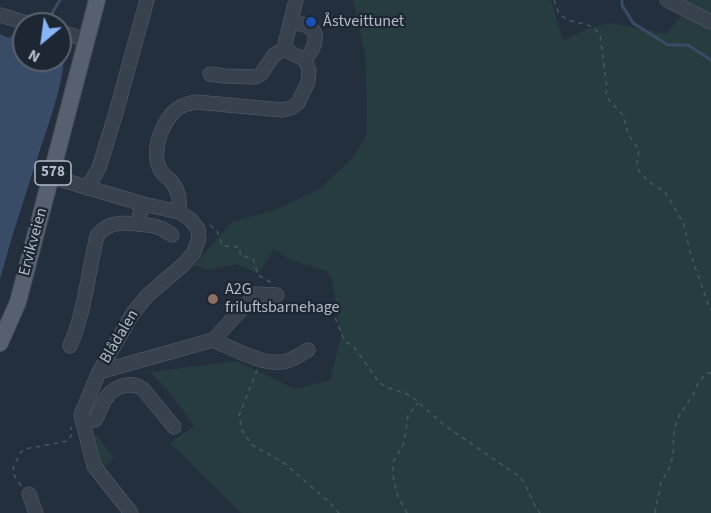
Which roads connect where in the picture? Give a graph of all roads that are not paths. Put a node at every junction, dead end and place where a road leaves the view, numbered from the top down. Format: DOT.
graph roads {
  1 [pos="97,0"];
  2 [pos="147,0"];
  3 [pos="296,0"];
  4 [pos="667,0"];
  5 [pos="711,22"];
  6 [pos="290,25"];
  7 [pos="72,36"];
  8 [pos="87,40"];
  9 [pos="280,52"];
  10 [pos="305,59"];
  11 [pos="210,74"];
  12 [pos="52,177"];
  13 [pos="87,188"];
  14 [pos="143,204"];
  15 [pos="179,212"];
  16 [pos="143,226"];
  17 [pos="172,235"];
  18 [pos="278,290"];
  19 [pos="213,340"];
  20 [pos="0,343"];
  21 [pos="70,346"];
  22 [pos="308,350"];
  23 [pos="99,372"];
  24 [pos="76,422"];
  25 [pos="174,427"];
  26 [pos="29,494"];
  27 [pos="36,513"];
  28 [pos="131,513"];
  1 -- 8 [label="main road, Ervikveien / 578"];
  2 -- 13 [label="street"];
  3 -- 6 [label="street"];
  4 -- 5 [label="street"];
  6 -- 9 [label="street"];
  6 -- 10 [label="street"];
  7 -- 8 [label="street"];
  8 -- 12 [label="main road, Ervikveien / 578"];
  9 -- 10 [label="street"];
  9 -- 11 [label="street"];
  10 -- 15 [label="street"];
  12 -- 13 [label="street"];
  12 -- 20 [label="main road, Ervikveien / 578"];
  13 -- 14 [label="street"];
  14 -- 15 [label="street"];
  14 -- 16 [label="street"];
  15 -- 23 [label="street, Blådalen"];
  16 -- 17 [label="street"];
  16 -- 21 [label="street"];
  18 -- 19 [label="street"];
  19 -- 22 [label="street"];
  19 -- 23 [label="street"];
  23 -- 24 [label="street, Blådalen"];
  24 -- 25 [label="street"];
  24 -- 28 [label="street, Blådalen"];
  26 -- 27 [label="street"];
}
